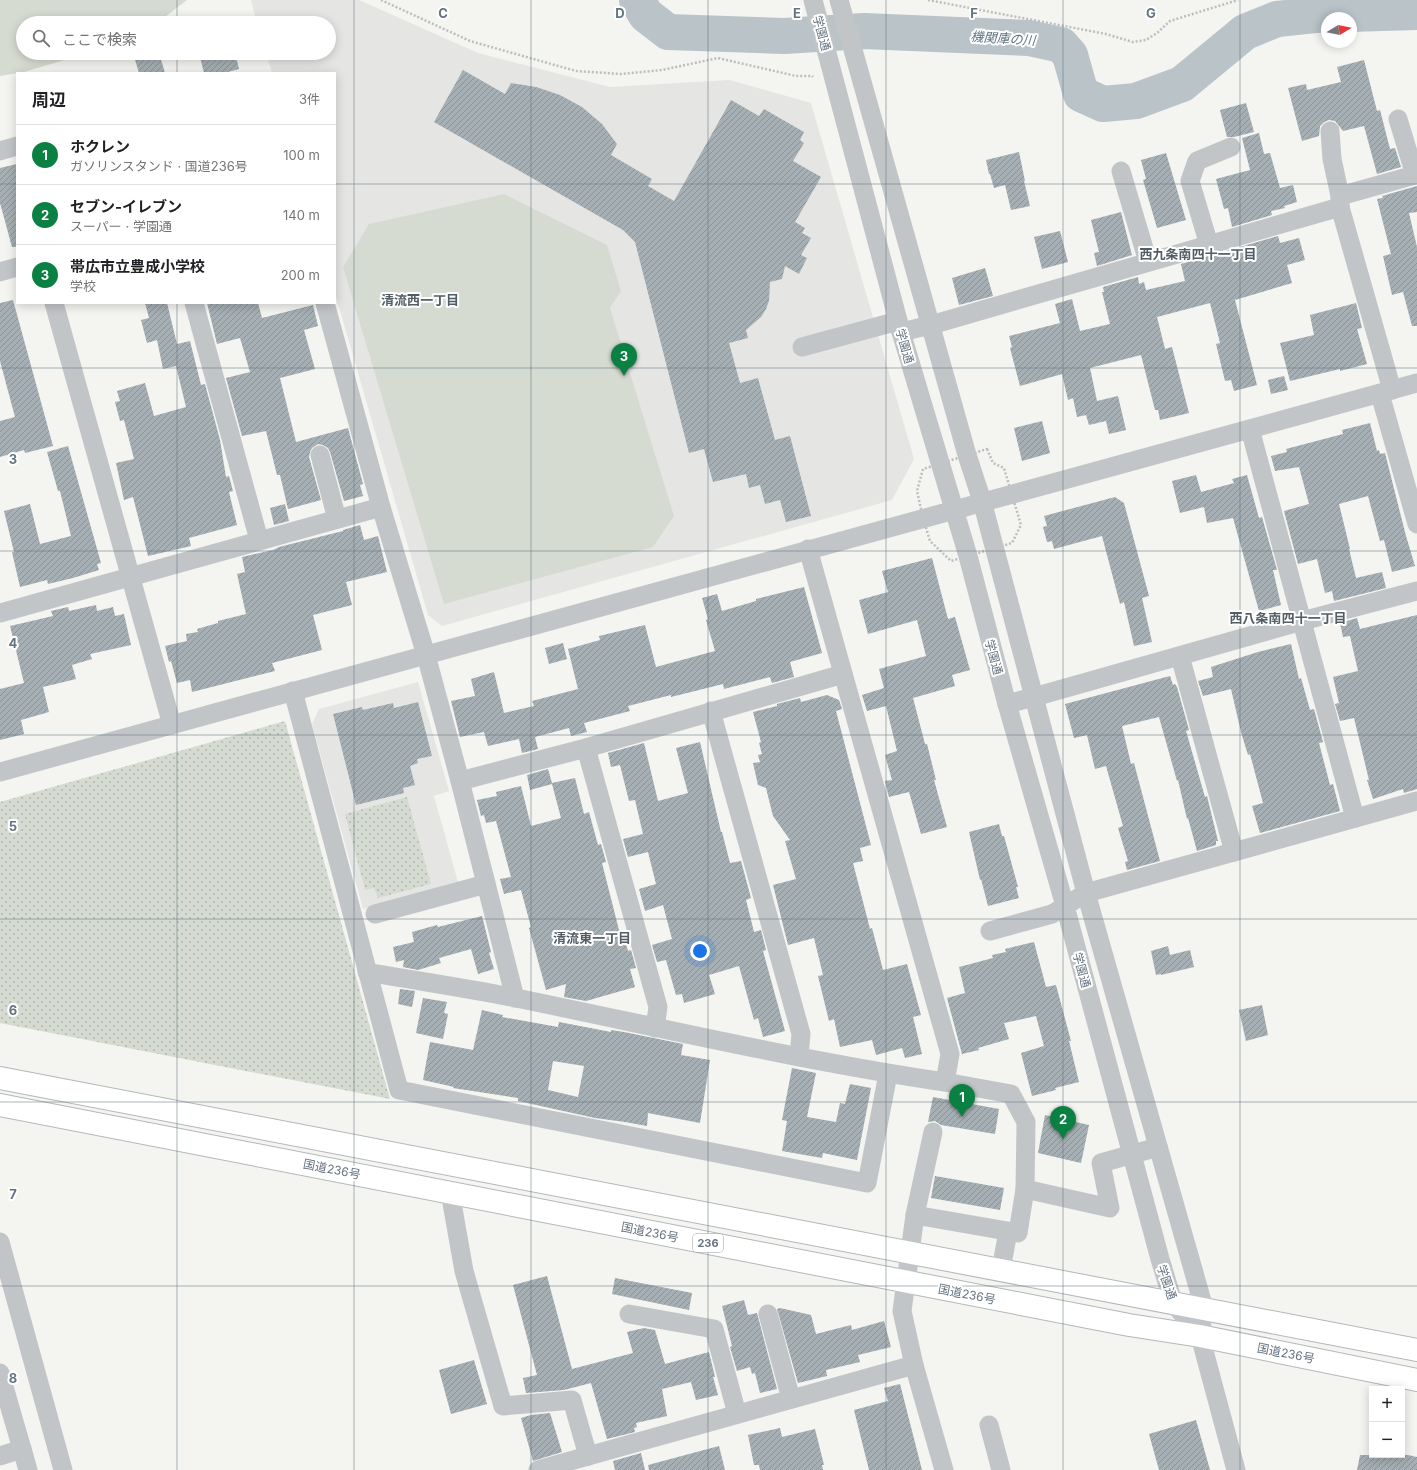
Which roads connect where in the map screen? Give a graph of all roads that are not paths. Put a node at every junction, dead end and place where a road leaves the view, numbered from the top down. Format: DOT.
graph roads {
  1 [pos="813,0"];
  2 [pos="839,1"];
  3 [pos="1398,119"];
  4 [pos="1330,131"];
  5 [pos="16,146"];
  6 [pos="1232,147"];
  7 [pos="0,151"];
  8 [pos="1121,171"];
  9 [pos="1340,201"];
  10 [pos="1209,244"];
  11 [pos="1148,262"];
  12 [pos="16,267"];
  13 [pos="0,272"];
  14 [pos="54,304"];
  15 [pos="194,304"];
  16 [pos="325,304"];
  17 [pos="930,325"];
  18 [pos="899,326"];
  19 [pos="802,347"];
  20 [pos="1417,383"];
  21 [pos="1386,392"];
  22 [pos="1250,429"];
  23 [pos="320,455"];
  24 [pos="982,501"];
  25 [pos="381,507"];
  26 [pos="954,509"];
  27 [pos="337,519"];
  28 [pos="1417,524"];
  29 [pos="259,540"];
  30 [pos="808,549"];
  31 [pos="130,576"];
  32 [pos="1417,592"];
  33 [pos="0,613"];
  34 [pos="1302,621"];
  35 [pos="426,655"];
  36 [pos="1180,656"];
  37 [pos="843,674"];
  38 [pos="293,691"];
  39 [pos="1034,697"];
  40 [pos="1007,704"];
  41 [pos="711,711"];
  42 [pos="172,725"];
  43 [pos="586,748"];
  44 [pos="0,772"];
  45 [pos="460,781"];
  46 [pos="1417,801"];
  47 [pos="1355,818"];
  48 [pos="1234,852"];
  49 [pos="486,884"];
  50 [pos="1086,893"];
  51 [pos="1065,906"];
  52 [pos="375,914"];
  53 [pos="990,931"];
  54 [pos="368,972"];
  55 [pos="515,998"];
  56 [pos="656,1028"];
  57 [pos="799,1056"];
  58 [pos="888,1074"];
  59 [pos="0,1078"];
  60 [pos="945,1082"];
  61 [pos="0,1105"];
  62 [pos="933,1132"];
  63 [pos="1158,1147"];
  64 [pos="1131,1154"];
  65 [pos="1025,1190"];
  66 [pos="450,1192"];
  67 [pos="915,1215"];
  68 [pos="1008,1232"];
  69 [pos="0,1242"];
  70 [pos="910,1252"];
  71 [pos="1001,1270"];
  72 [pos="5,1278"];
  73 [pos="905,1282"];
  74 [pos="1173,1302"];
  75 [pos="1204,1308"];
  76 [pos="629,1314"];
  77 [pos="768,1314"];
  78 [pos="1200,1336"];
  79 [pos="1417,1350"];
  80 [pos="914,1365"];
  81 [pos="1,1379"];
  82 [pos="1417,1380"];
  83 [pos="791,1399"];
  84 [pos="737,1414"];
  85 [pos="989,1425"];
  86 [pos="22,1449"];
  87 [pos="0,1456"];
  88 [pos="588,1456"];
  89 [pos="26,1470"];
  90 [pos="63,1470"];
  91 [pos="538,1470"];
  92 [pos="944,1470"];
  93 [pos="1001,1470"];
  94 [pos="1236,1470"];
  1 -- 18 [label="street, 学園通"];
  2 -- 17 [label="street, 学園通"];
  3 -- 9 [label="street"];
  4 -- 9 [label="street"];
  5 -- 7 [label="street"];
  6 -- 10 [label="street"];
  8 -- 11 [label="street"];
  9 -- 10 [label="street"];
  9 -- 21 [label="street"];
  10 -- 11 [label="street"];
  11 -- 17 [label="street"];
  12 -- 13 [label="street"];
  14 -- 31 [label="street"];
  15 -- 29 [label="street"];
  16 -- 25 [label="street"];
  17 -- 18 [label="street"];
  17 -- 24 [label="street, 学園通"];
  18 -- 19 [label="street"];
  18 -- 26 [label="street, 学園通"];
  20 -- 21 [label="street"];
  21 -- 22 [label="street"];
  21 -- 28 [label="street"];
  22 -- 24 [label="street"];
  22 -- 34 [label="street"];
  23 -- 27 [label="street"];
  24 -- 26 [label="street"];
  24 -- 39 [label="street, 学園通"];
  25 -- 27 [label="street"];
  25 -- 35 [label="street"];
  26 -- 30 [label="street"];
  26 -- 40 [label="street, 学園通"];
  27 -- 29 [label="street"];
  29 -- 31 [label="street"];
  30 -- 35 [label="street"];
  30 -- 37 [label="street"];
  31 -- 33 [label="street"];
  31 -- 42 [label="street"];
  32 -- 34 [label="street"];
  34 -- 36 [label="street"];
  34 -- 47 [label="street"];
  35 -- 38 [label="street"];
  35 -- 45 [label="street"];
  36 -- 39 [label="street"];
  36 -- 48 [label="street"];
  37 -- 41 [label="street"];
  37 -- 60 [label="street"];
  38 -- 42 [label="street"];
  38 -- 54 [label="street"];
  39 -- 40 [label="street"];
  39 -- 50 [label="street, 学園通"];
  40 -- 51 [label="street, 学園通"];
  41 -- 43 [label="street"];
  41 -- 57 [label="street"];
  42 -- 44 [label="street"];
  43 -- 45 [label="street"];
  43 -- 56 [label="street"];
  45 -- 49 [label="street"];
  46 -- 47 [label="street"];
  47 -- 48 [label="street"];
  48 -- 50 [label="street"];
  49 -- 52 [label="street"];
  49 -- 55 [label="street"];
  50 -- 51 [label="street"];
  50 -- 63 [label="street, 学園通"];
  51 -- 53 [label="street"];
  51 -- 64 [label="street, 学園通"];
  54 -- 55 [label="street"];
  54 -- 58 [label="street"];
  55 -- 56 [label="street"];
  56 -- 57 [label="street"];
  57 -- 58 [label="street"];
  58 -- 60 [label="street"];
  59 -- 70 [label="highway, 236"];
  60 -- 65 [label="street"];
  61 -- 66 [label="highway, 国道236号 / 236"];
  62 -- 67 [label="street"];
  63 -- 64 [label="street"];
  63 -- 75 [label="street, 学園通"];
  64 -- 65 [label="street"];
  64 -- 74 [label="street, 学園通"];
  65 -- 68 [label="street"];
  66 -- 73 [label="highway, 国道236号 / 236"];
  66 -- 88 [label="street"];
  67 -- 68 [label="street"];
  67 -- 70 [label="street"];
  68 -- 71 [label="street"];
  69 -- 72 [label="street"];
  70 -- 71 [label="highway, 236"];
  70 -- 73 [label="street"];
  71 -- 74 [label="highway, 236"];
  72 -- 90 [label="street"];
  73 -- 78 [label="highway, 国道236号 / 236"];
  73 -- 80 [label="street"];
  74 -- 75 [label="highway, 236"];
  74 -- 78 [label="street, 学園通"];
  75 -- 78 [label="street, 学園通"];
  75 -- 79 [label="highway, 236"];
  76 -- 84 [label="street"];
  77 -- 83 [label="street"];
  78 -- 82 [label="highway, 国道236号 / 236"];
  78 -- 94 [label="street"];
  80 -- 83 [label="street"];
  80 -- 92 [label="street"];
  81 -- 86 [label="street"];
  83 -- 84 [label="street"];
  84 -- 88 [label="street"];
  85 -- 93 [label="street"];
  86 -- 87 [label="street"];
  86 -- 89 [label="street"];
  88 -- 91 [label="street"];
}
